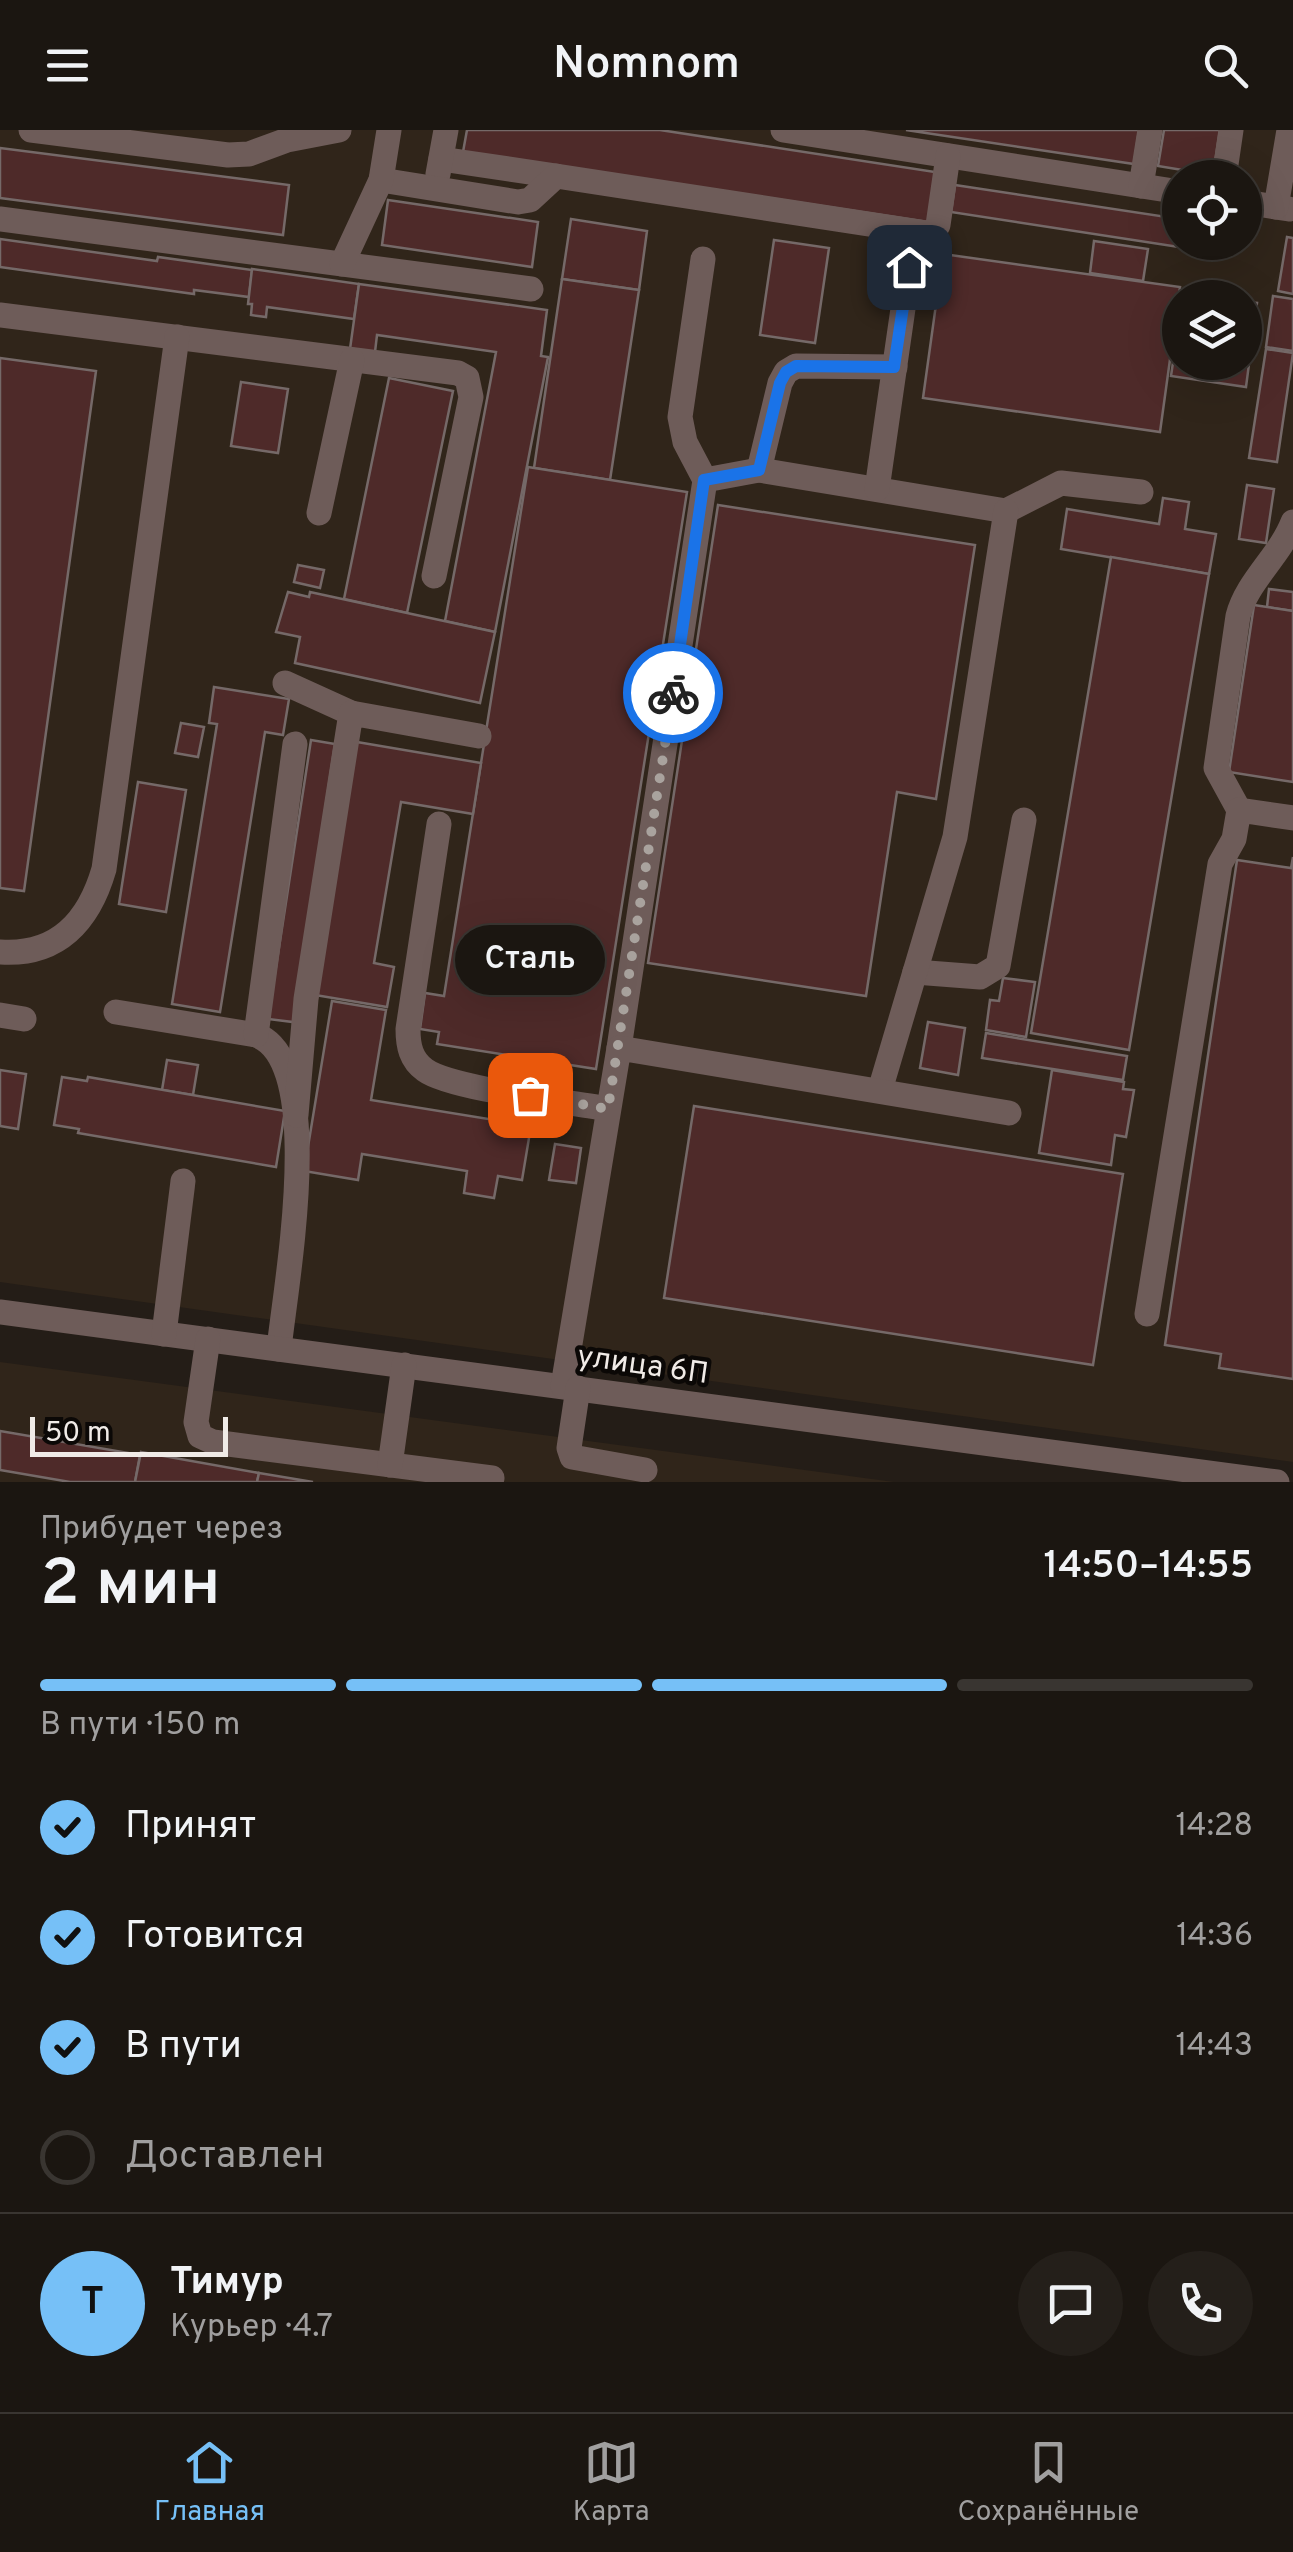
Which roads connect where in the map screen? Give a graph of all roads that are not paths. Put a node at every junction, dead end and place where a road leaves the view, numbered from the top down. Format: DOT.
graph roads {
  1 [pos="32,130"];
  2 [pos="339,130"];
  3 [pos="389,130"];
  4 [pos="446,130"];
  5 [pos="783,130"];
  6 [pos="1150,130"];
  7 [pos="1231,130"];
  8 [pos="1289,130"];
  9 [pos="948,156"];
  10 [pos="441,159"];
  11 [pos="1227,160"];
  12 [pos="556,176"];
  13 [pos="381,180"];
  14 [pos="1141,186"];
  15 [pos="435,189"];
  16 [pos="1162,189"];
  17 [pos="1285,209"];
  18 [pos="0,219"];
  19 [pos="703,259"];
  20 [pos="342,264"];
  21 [pos="909,267"];
  22 [pos="531,289"];
  23 [pos="0,315"];
  24 [pos="176,337"];
  25 [pos="352,360"];
  26 [pos="894,367"];
  27 [pos="759,470"];
  28 [pos="704,480"];
  29 [pos="877,489"];
  30 [pos="1141,492"];
  31 [pos="1006,511"];
  32 [pos="319,513"];
  33 [pos="1293,522"];
  34 [pos="434,576"];
  35 [pos="285,683"];
  36 [pos="351,713"];
  37 [pos="478,736"];
  38 [pos="295,744"];
  39 [pos="1239,810"];
  40 [pos="1293,818"];
  41 [pos="1024,820"];
  42 [pos="439,824"];
  43 [pos="0,952"];
  44 [pos="916,972"];
  45 [pos="116,1012"];
  46 [pos="256,1035"];
  47 [pos="620,1048"];
  48 [pos="880,1090"];
  49 [pos="608,1109"];
  50 [pos="1009,1112"];
  51 [pos="296,1115"];
  52 [pos="184,1181"];
  53 [pos="0,1312"];
  54 [pos="1147,1314"];
  55 [pos="164,1334"];
  56 [pos="208,1340"];
  57 [pos="279,1349"];
  58 [pos="404,1365"];
  59 [pos="571,1387"];
  60 [pos="390,1464"];
  61 [pos="644,1470"];
  62 [pos="492,1478"];
  63 [pos="1278,1482"];
  1 -- 2 [label="street"];
  3 -- 13 [label="street"];
  4 -- 10 [label="street"];
  5 -- 9 [label="street"];
  6 -- 14 [label="street"];
  7 -- 11 [label="street"];
  8 -- 17 [label="street"];
  9 -- 12 [label="street"];
  9 -- 14 [label="street"];
  10 -- 12 [label="street"];
  10 -- 15 [label="street"];
  12 -- 15 [label="street"];
  13 -- 15 [label="street"];
  13 -- 20 [label="street"];
  14 -- 16 [label="street"];
  18 -- 20 [label="street"];
  19 -- 28 [label="street"];
  20 -- 22 [label="street"];
  21 -- 26 [label="street"];
  23 -- 24 [label="street"];
  24 -- 25 [label="street"];
  24 -- 43 [label="street"];
  25 -- 32 [label="street"];
  25 -- 34 [label="street"];
  26 -- 27 [label="street"];
  26 -- 29 [label="street"];
  27 -- 28 [label="street"];
  27 -- 29 [label="street"];
  28 -- 47 [label="street"];
  29 -- 31 [label="street"];
  30 -- 31 [label="street"];
  31 -- 44 [label="street"];
  33 -- 39 [label="street"];
  35 -- 36 [label="street"];
  36 -- 37 [label="street"];
  36 -- 51 [label="street"];
  38 -- 46 [label="street"];
  39 -- 40 [label="street"];
  39 -- 54 [label="street"];
  41 -- 44 [label="street"];
  42 -- 49 [label="street"];
  44 -- 48 [label="street"];
  45 -- 46 [label="street"];
  46 -- 51 [label="street"];
  47 -- 48 [label="street"];
  47 -- 49 [label="street"];
  48 -- 50 [label="street"];
  49 -- 59 [label="street"];
  51 -- 57 [label="street"];
  52 -- 55 [label="street"];
  53 -- 55 [label="street, улица 6П"];
  55 -- 56 [label="street, улица 6П"];
  56 -- 57 [label="street, улица 6П"];
  56 -- 60 [label="street"];
  57 -- 58 [label="street, улица 6П"];
  58 -- 59 [label="street, улица 6П"];
  58 -- 60 [label="street"];
  59 -- 61 [label="street"];
  59 -- 63 [label="street, улица 6П"];
  60 -- 62 [label="street"];
}
